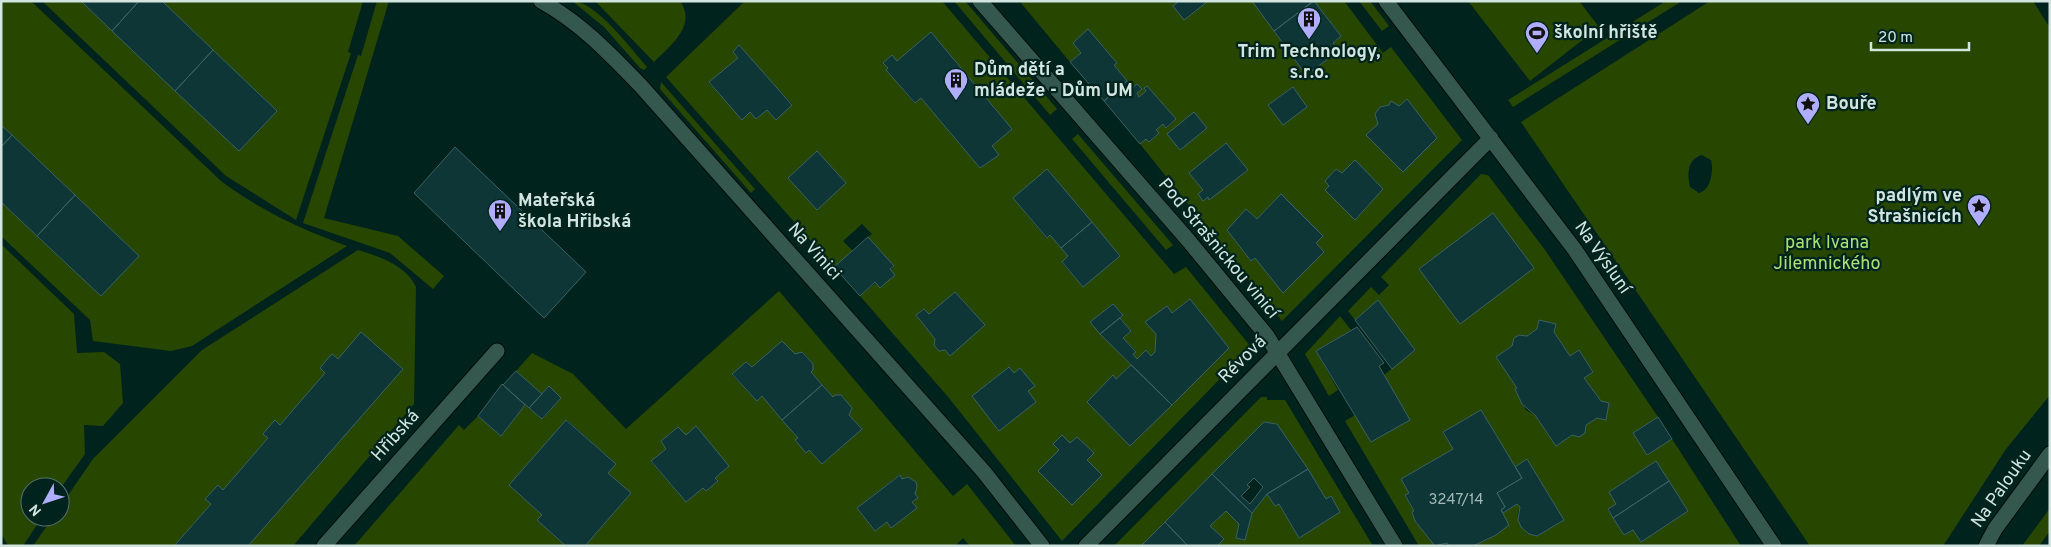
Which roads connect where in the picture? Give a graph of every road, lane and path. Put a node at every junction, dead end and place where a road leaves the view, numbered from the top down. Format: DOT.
graph roads {
  1 [pos="541,1"];
  2 [pos="980,1"];
  3 [pos="1386,1"];
  4 [pos="1491,138"];
  5 [pos="496,351"];
  6 [pos="1278,352"];
  7 [pos="2050,454"];
  8 [pos="324,546"];
  9 [pos="1042,546"];
  10 [pos="1086,546"];
  11 [pos="1395,546"];
  12 [pos="1774,546"];
  13 [pos="1986,546"];
  1 -- 9 [label="street, Na Vinici"];
  2 -- 6 [label="street, Pod Strašnickou vinicí"];
  3 -- 4 [label="street, Na Výsluní"];
  4 -- 6 [label="street, Révová"];
  4 -- 12 [label="street, Na Výsluní"];
  5 -- 8 [label="street, Hřibská"];
  6 -- 10 [label="street, Révová"];
  6 -- 11 [label="street, Pod Strašnickou vinicí"];
  7 -- 13 [label="street, Na Palouku"];
}
